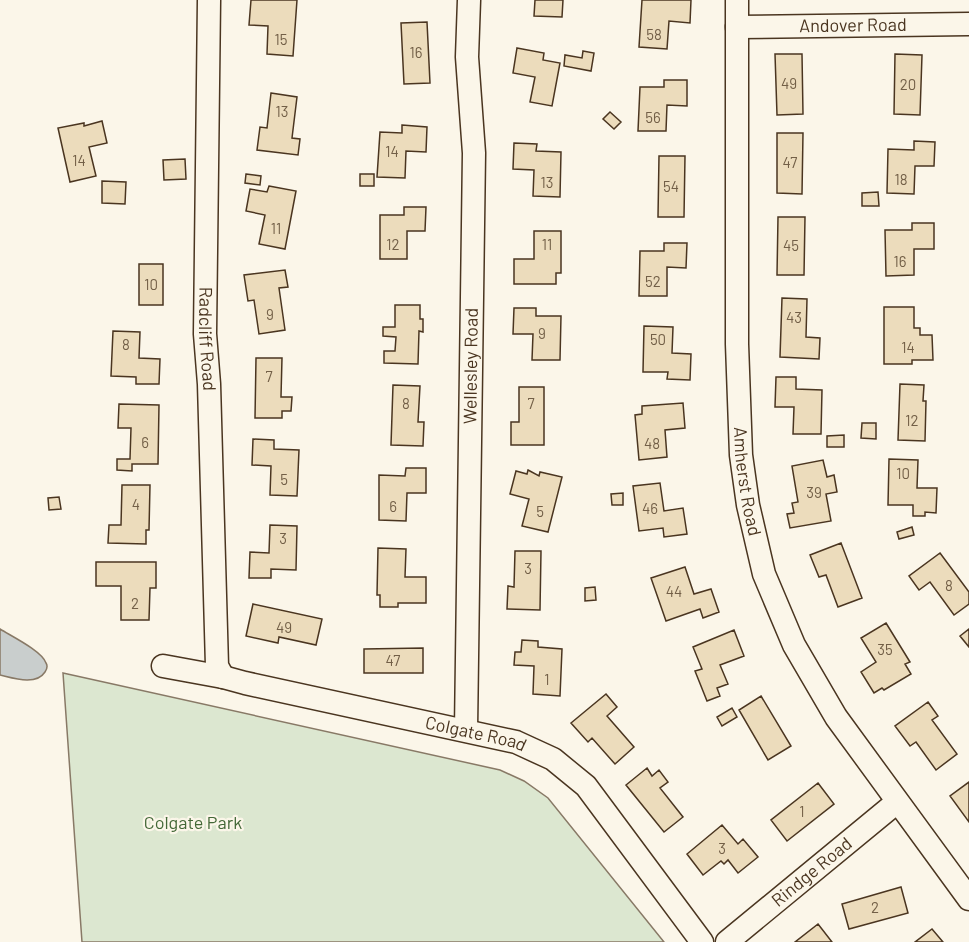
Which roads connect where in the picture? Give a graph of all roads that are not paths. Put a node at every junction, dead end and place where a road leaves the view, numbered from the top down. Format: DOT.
graph roads {
  1 [pos="209,0"];
  2 [pos="469,0"];
  3 [pos="737,0"];
  4 [pos="969,24"];
  5 [pos="737,27"];
  6 [pos="163,666"];
  7 [pos="223,676"];
  8 [pos="466,730"];
  9 [pos="897,802"];
  10 [pos="969,899"];
  11 [pos="702,942"];
  12 [pos="727,942"];
  1 -- 7 [label="street, Radcliff Road"];
  2 -- 8 [label="street, Wellesley Road"];
  3 -- 5 [label="street, Amherst Road"];
  4 -- 5 [label="street, Andover Road"];
  5 -- 9 [label="street, Amherst Road"];
  6 -- 7 [label="street, Colgate Road"];
  7 -- 8 [label="street, Colgate Road"];
  8 -- 11 [label="street, Colgate Road"];
  9 -- 10 [label="street, Amherst Road"];
  9 -- 12 [label="street, Rindge Road"];
}
